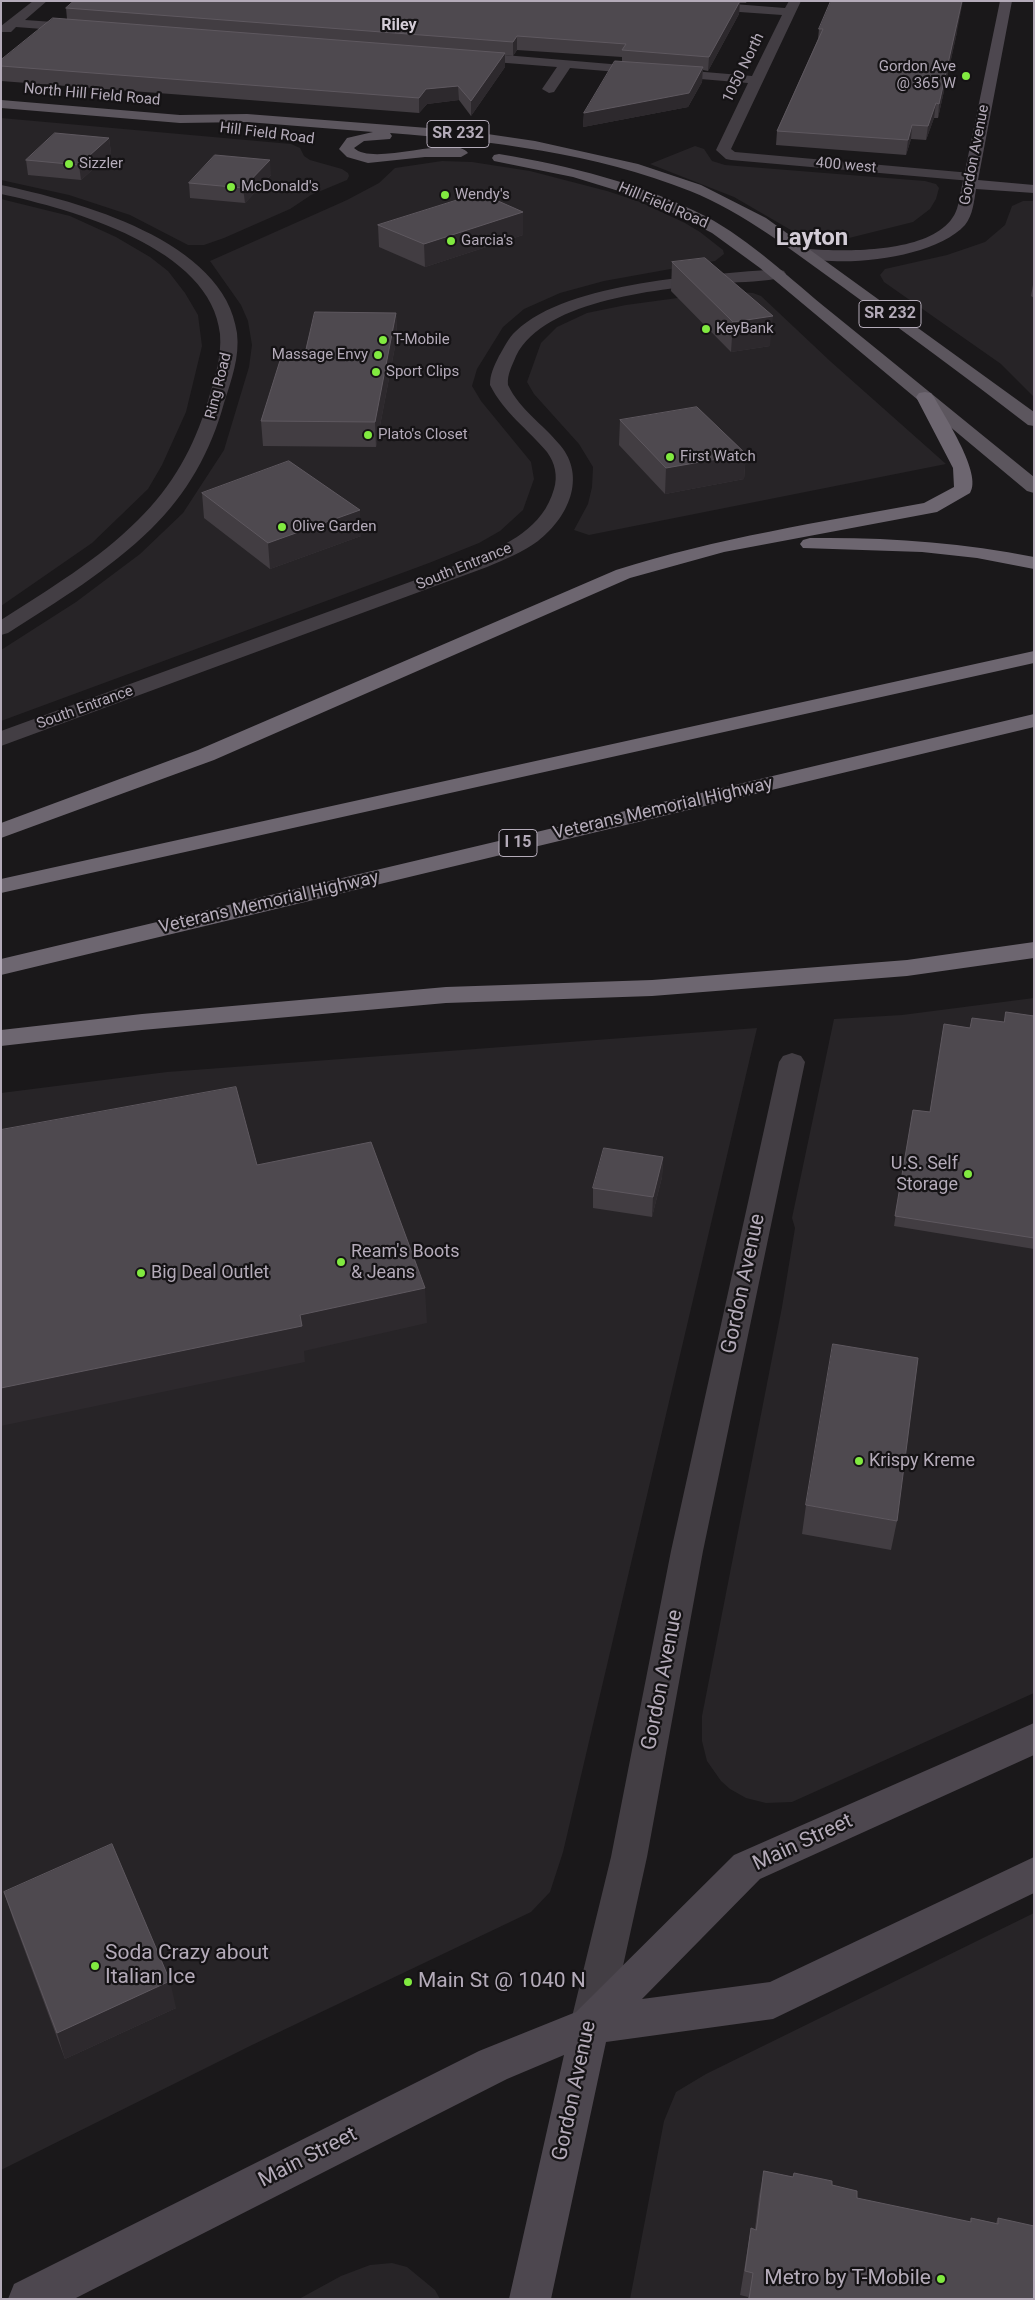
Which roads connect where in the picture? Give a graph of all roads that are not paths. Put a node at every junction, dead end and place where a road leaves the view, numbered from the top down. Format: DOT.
graph roads {
  1 [pos="41,1"];
  2 [pos="641,1"];
  3 [pos="1006,1"];
  4 [pos="793,6"];
  5 [pos="13,23"];
  6 [pos="95,29"];
  7 [pos="1,33"];
  8 [pos="458,56"];
  9 [pos="566,64"];
  10 [pos="756,80"];
  11 [pos="549,89"];
  12 [pos="1,104"];
  13 [pos="180,119"];
  14 [pos="233,132"];
  15 [pos="330,141"];
  16 [pos="350,143"];
  17 [pos="723,150"];
  18 [pos="665,178"];
  19 [pos="970,180"];
  20 [pos="622,187"];
  21 [pos="1,189"];
  22 [pos="1034,189"];
  23 [pos="814,254"];
  24 [pos="778,274"];
  25 [pos="971,373"];
  26 [pos="925,396"];
  27 [pos="1034,421"];
  28 [pos="1034,487"];
  29 [pos="724,546"];
  30 [pos="1034,563"];
  31 [pos="1,629"];
  32 [pos="1034,657"];
  33 [pos="1034,720"];
  34 [pos="1,739"];
  35 [pos="1,831"];
  36 [pos="1,886"];
  37 [pos="1030,950"];
  38 [pos="1,967"];
  39 [pos="1,1038"];
  40 [pos="792,1062"];
  41 [pos="1034,1738"];
  42 [pos="1034,1874"];
  43 [pos="590,2025"];
  44 [pos="30,2299"];
  45 [pos="530,2299"];
  1 -- 5 [label="street"];
  2 -- 4 [label="street"];
  3 -- 19 [label="main road, Gordon Avenue"];
  4 -- 10 [label="street, 1050 North"];
  5 -- 6 [label="street"];
  5 -- 7 [label="street"];
  8 -- 9 [label="street"];
  9 -- 10 [label="street"];
  9 -- 11 [label="street"];
  10 -- 17 [label="street, 1050 North"];
  12 -- 13 [label="main road, North Hill Field Road / SR 232"];
  13 -- 14 [label="main road, Hill Field Road / SR 232"];
  13 -- 18 [label="main road, Hill Field Road / SR 232"];
  15 -- 16 [label="main road, Hill Field Road / SR 232"];
  16 -- 18 [label="main road"];
  16 -- 20 [label="main road, Hill Field Road / SR 232"];
  17 -- 19 [label="street, 400 west"];
  18 -- 23 [label="main road, Hill Field Road / SR 232"];
  19 -- 22 [label="main road"];
  19 -- 23 [label="main road, Gordon Avenue"];
  20 -- 23 [label="main road"];
  20 -- 24 [label="main road, Hill Field Road / SR 232"];
  21 -- 31 [label="street, Ring Road"];
  23 -- 25 [label="main road, Hill Field Road / SR 232"];
  24 -- 25 [label="main road"];
  24 -- 26 [label="main road, Hill Field Road / SR 232"];
  24 -- 34 [label="street, South Entrance"];
  25 -- 27 [label="main road, Hill Field Road / SR 232"];
  26 -- 28 [label="main road, Hill Field Road / SR 232"];
  26 -- 29 [label="highway"];
  29 -- 30 [label="highway"];
  29 -- 35 [label="highway"];
  32 -- 36 [label="highway"];
  33 -- 38 [label="highway, Veterans Memorial Highway / I 15"];
  37 -- 39 [label="highway"];
  40 -- 43 [label="street, Gordon Avenue"];
  41 -- 43 [label="main road, Main Street"];
  42 -- 43 [label="main road, Main Street"];
  43 -- 44 [label="main road, Main Street"];
  43 -- 45 [label="main road, Gordon Avenue"];
}
